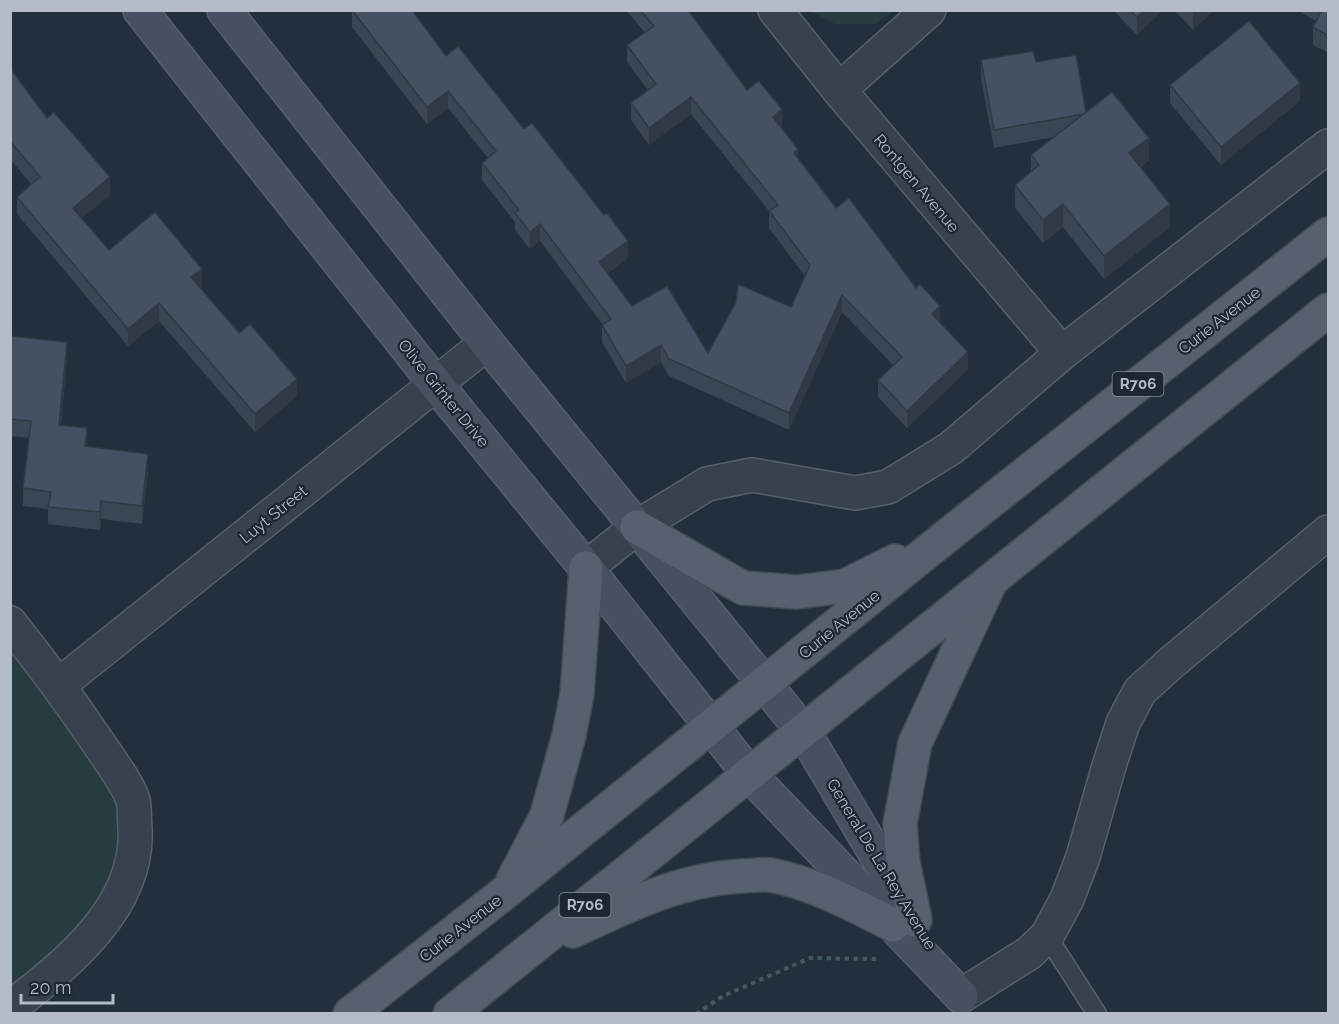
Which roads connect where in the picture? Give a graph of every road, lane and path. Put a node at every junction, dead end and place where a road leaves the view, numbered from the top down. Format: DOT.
graph roads {
  1 [pos="140,10"];
  2 [pos="224,10"];
  3 [pos="775,10"];
  4 [pos="929,10"];
  5 [pos="839,90"];
  6 [pos="1329,146"];
  7 [pos="1329,234"];
  8 [pos="1329,310"];
  9 [pos="487,343"];
  10 [pos="1062,353"];
  11 [pos="435,384"];
  12 [pos="637,527"];
  13 [pos="1329,532"];
  14 [pos="948,535"];
  15 [pos="586,568"];
  16 [pos="992,578"];
  17 [pos="10,623"];
  18 [pos="765,684"];
  19 [pos="59,685"];
  20 [pos="712,727"];
  21 [pos="803,731"];
  22 [pos="749,774"];
  23 [pos="508,890"];
  24 [pos="904,923"];
  25 [pos="1047,936"];
  26 [pos="523,955"];
  27 [pos="886,962"];
  28 [pos="967,1005"];
  29 [pos="10,1008"];
  30 [pos="350,1014"];
  31 [pos="450,1014"];
  32 [pos="696,1014"];
  33 [pos="1096,1014"];
  1 -- 11 [label="street, Olive Grinter Drive"];
  2 -- 9 [label="street"];
  3 -- 5 [label="street, Rontgen Avenue"];
  4 -- 5 [label="street"];
  5 -- 10 [label="street, Rontgen Avenue"];
  6 -- 10 [label="street"];
  7 -- 14 [label="main road, Curie Avenue / R706"];
  8 -- 16 [label="main road, R706"];
  9 -- 11 [label="street, Luyt Street"];
  9 -- 12 [label="street"];
  10 -- 12 [label="street"];
  11 -- 15 [label="street, Olive Grinter Drive"];
  11 -- 19 [label="street, Luyt Street"];
  12 -- 14 [label="main road"];
  12 -- 15 [label="street"];
  12 -- 18 [label="street"];
  13 -- 25 [label="street"];
  14 -- 18 [label="main road, Curie Avenue / R706"];
  15 -- 20 [label="street, Olive Grinter Drive"];
  15 -- 23 [label="main road"];
  16 -- 21 [label="main road, R706"];
  16 -- 24 [label="main road"];
  17 -- 19 [label="street"];
  18 -- 20 [label="main road, Curie Avenue / R706"];
  18 -- 21 [label="street"];
  19 -- 29 [label="street"];
  20 -- 22 [label="street, Olive Grinter Drive"];
  20 -- 23 [label="main road, Curie Avenue / R706"];
  21 -- 22 [label="main road, R706"];
  21 -- 24 [label="street, General De La Rey Avenue"];
  22 -- 24 [label="street, General De La Rey Avenue"];
  22 -- 26 [label="main road, R706"];
  23 -- 30 [label="main road, Curie Avenue / R706"];
  24 -- 26 [label="main road"];
  24 -- 28 [label="street, General De La Rey Avenue"];
  25 -- 28 [label="street"];
  25 -- 33 [label="lane"];
  26 -- 31 [label="main road, R706"];
  27 -- 32 [label="path"];
}
